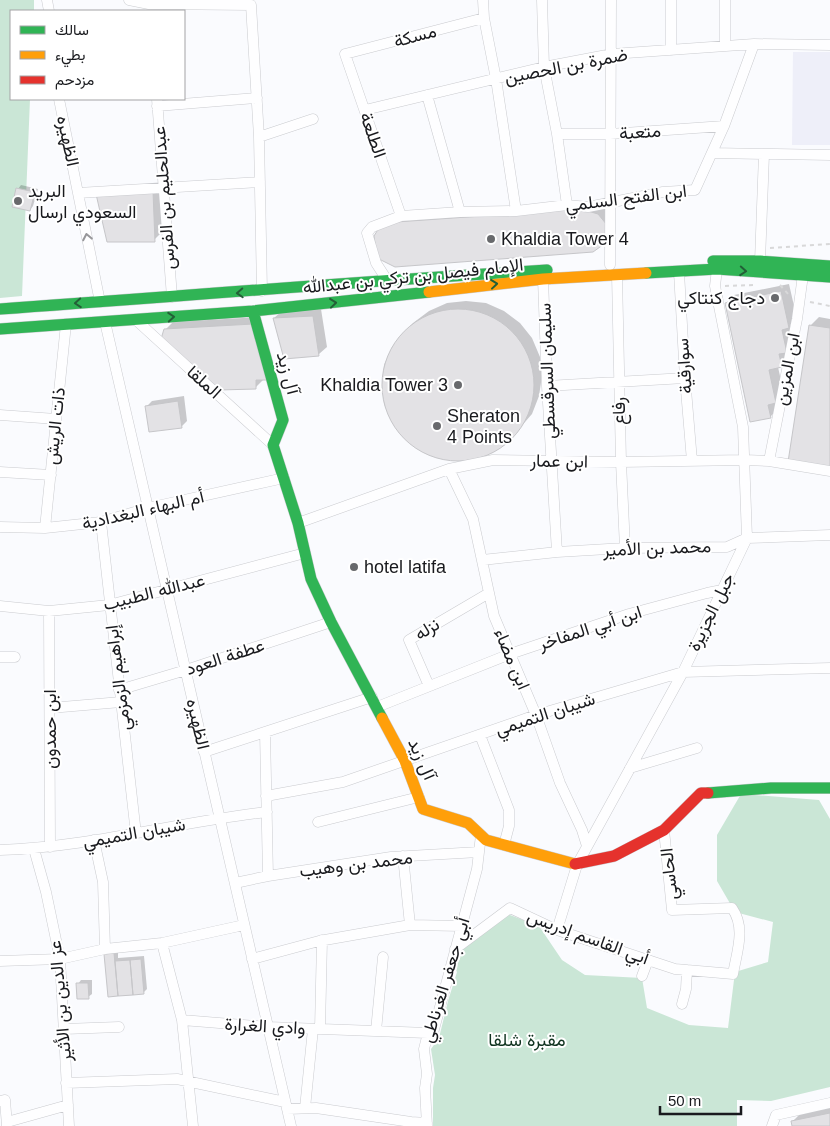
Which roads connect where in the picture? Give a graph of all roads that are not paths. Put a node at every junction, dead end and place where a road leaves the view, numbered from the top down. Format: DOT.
graph roads {
  1 [pos="134,0"];
  2 [pos="482,0"];
  3 [pos="542,0"];
  4 [pos="611,0"];
  5 [pos="671,0"];
  6 [pos="725,0"];
  7 [pos="149,7"];
  8 [pos="484,18"];
  9 [pos="754,44"];
  10 [pos="830,45"];
  11 [pos="725,46"];
  12 [pos="671,50"];
  13 [pos="345,54"];
  14 [pos="612,54"];
  15 [pos="544,67"];
  16 [pos="496,80"];
  17 [pos="428,96"];
  18 [pos="257,98"];
  19 [pos="59,100"];
  20 [pos="157,102"];
  21 [pos="365,110"];
  22 [pos="313,119"];
  23 [pos="724,126"];
  24 [pos="557,134"];
  25 [pos="610,134"];
  26 [pos="259,137"];
  27 [pos="712,153"];
  28 [pos="764,154"];
  29 [pos="830,154"];
  30 [pos="260,182"];
  31 [pos="163,187"];
  32 [pos="78,193"];
  33 [pos="609,201"];
  34 [pos="567,205"];
  35 [pos="516,211"];
  36 [pos="460,212"];
  37 [pos="400,216"];
  38 [pos="760,255"];
  39 [pos="830,266"];
  40 [pos="717,269"];
  41 [pos="614,270"];
  42 [pos="679,272"];
  43 [pos="803,276"];
  44 [pos="830,277"];
  45 [pos="543,279"];
  46 [pos="387,280"];
  47 [pos="262,292"];
  48 [pos="172,297"];
  49 [pos="100,302"];
  50 [pos="0,308"];
  51 [pos="253,312"];
  52 [pos="136,320"];
  53 [pos="105,322"];
  54 [pos="66,324"];
  55 [pos="0,329"];
  56 [pos="685,378"];
  57 [pos="619,381"];
  58 [pos="547,386"];
  59 [pos="0,415"];
  60 [pos="56,419"];
  61 [pos="273,445"];
  62 [pos="551,460"];
  63 [pos="692,460"];
  64 [pos="745,460"];
  65 [pos="769,461"];
  66 [pos="621,462"];
  67 [pos="449,469"];
  68 [pos="830,471"];
  69 [pos="0,472"];
  70 [pos="51,475"];
  71 [pos="284,478"];
  72 [pos="148,508"];
  73 [pos="101,522"];
  74 [pos="298,523"];
  75 [pos="0,527"];
  76 [pos="45,528"];
  77 [pos="830,535"];
  78 [pos="747,538"];
  79 [pos="625,548"];
  80 [pos="557,552"];
  81 [pos="305,554"];
  82 [pos="482,560"];
  83 [pos="167,590"];
  84 [pos="722,590"];
  85 [pos="489,593"];
  86 [pos="110,605"];
  87 [pos="0,606"];
  88 [pos="49,611"];
  89 [pos="330,622"];
  90 [pos="510,654"];
  91 [pos="0,657"];
  92 [pos="15,657"];
  93 [pos="830,668"];
  94 [pos="186,670"];
  95 [pos="683,672"];
  96 [pos="429,686"];
  97 [pos="119,690"];
  98 [pos="122,702"];
  99 [pos="374,702"];
  100 [pos="50,708"];
  101 [pos="536,715"];
  102 [pos="265,732"];
  103 [pos="480,735"];
  104 [pos="697,748"];
  105 [pos="204,752"];
  106 [pos="405,761"];
  107 [pos="630,768"];
  108 [pos="830,788"];
  109 [pos="266,796"];
  110 [pos="419,797"];
  111 [pos="267,812"];
  112 [pos="219,817"];
  113 [pos="318,822"];
  114 [pos="664,830"];
  115 [pos="136,834"];
  116 [pos="481,836"];
  117 [pos="94,840"];
  118 [pos="504,845"];
  119 [pos="587,846"];
  120 [pos="50,847"];
  121 [pos="34,849"];
  122 [pos="0,850"];
  123 [pos="479,852"];
  124 [pos="403,856"];
  125 [pos="577,865"];
  126 [pos="268,876"];
  127 [pos="234,883"];
  128 [pos="244,925"];
  129 [pos="410,925"];
  130 [pos="462,926"];
  131 [pos="556,930"];
  132 [pos="322,940"];
  133 [pos="162,943"];
  134 [pos="455,949"];
  135 [pos="106,950"];
  136 [pos="383,957"];
  137 [pos="60,959"];
  138 [pos="252,959"];
  139 [pos="648,960"];
  140 [pos="0,961"];
  141 [pos="687,970"];
  142 [pos="733,974"];
  143 [pos="642,976"];
  144 [pos="682,1004"];
  145 [pos="182,1020"];
  146 [pos="119,1027"];
  147 [pos="268,1027"];
  148 [pos="64,1029"];
  149 [pos="316,1029"];
  150 [pos="376,1031"];
  151 [pos="428,1033"];
  152 [pos="189,1082"];
  153 [pos="66,1083"];
  154 [pos="2,1100"];
  155 [pos="830,1103"];
  156 [pos="68,1105"];
  157 [pos="286,1105"];
  158 [pos="305,1108"];
  159 [pos="7,1124"];
  160 [pos="411,1124"];
  161 [pos="427,1124"];
  162 [pos="69,1126"];
  163 [pos="193,1126"];
  164 [pos="291,1126"];
  165 [pos="772,1126"];
  1 -- 7 [label="street"];
  2 -- 8 [label="street"];
  3 -- 15 [label="street"];
  4 -- 14 [label="street, رفاع"];
  5 -- 12 [label="street"];
  6 -- 11 [label="street"];
  7 -- 18 [label="street"];
  8 -- 13 [label="street, مسكة"];
  8 -- 16 [label="street"];
  9 -- 10 [label="street, ضمرة بن الحصين"];
  9 -- 11 [label="street, ضمرة بن الحصين"];
  9 -- 23 [label="street, ابن الفتح السلمي"];
  11 -- 12 [label="street, ضمرة بن الحصين"];
  12 -- 14 [label="street, ضمرة بن الحصين"];
  13 -- 21 [label="street, الطلعة"];
  14 -- 15 [label="street, ضمرة بن الحصين"];
  14 -- 25 [label="street, رفاع"];
  15 -- 16 [label="street, ضمرة بن الحصين"];
  15 -- 24 [label="street"];
  16 -- 17 [label="street, ضمرة بن الحصين"];
  16 -- 35 [label="street"];
  17 -- 21 [label="street, ضمرة بن الحصين"];
  17 -- 36 [label="street"];
  18 -- 20 [label="street"];
  18 -- 26 [label="street"];
  19 -- 32 [label="street, الظهيره"];
  20 -- 31 [label="street, عبدالحليم بن الفرس"];
  21 -- 37 [label="street, الطلعة"];
  22 -- 26 [label="street"];
  23 -- 25 [label="street, متعبة"];
  23 -- 27 [label="street, ابن الفتح السلمي"];
  24 -- 25 [label="street, متعبة"];
  24 -- 34 [label="street"];
  25 -- 33 [label="street, رفاع"];
  26 -- 30 [label="street"];
  27 -- 28 [label="street"];
  27 -- 33 [label="street, ابن الفتح السلمي"];
  28 -- 29 [label="street"];
  28 -- 38 [label="street"];
  30 -- 31 [label="street"];
  30 -- 47 [label="street"];
  31 -- 32 [label="street"];
  31 -- 48 [label="street, عبدالحليم بن الفرس"];
  49 -- 32 [label="street, الظهيره, one-way"];
  33 -- 34 [label="street, ابن الفتح السلمي"];
  33 -- 41 [label="street, رفاع"];
  34 -- 35 [label="street, ابن الفتح السلمي"];
  35 -- 36 [label="street, ابن الفتح السلمي"];
  36 -- 37 [label="street, ابن الفتح السلمي"];
  37 -- 46 [label="street, ابن الفتح السلمي"];
  38 -- 39 [label="main road, الإمام فيصل بن تركي بن عبدالله"];
  38 -- 41 [label="main road, الإمام فيصل بن تركي بن عبدالله"];
  40 -- 42 [label="main road, الإمام فيصل بن تركي بن عبدالله"];
  40 -- 43 [label="main road, الإمام فيصل بن تركي بن عبدالله, one-way"];
  40 -- 64 [label="street, جبل الجزيرة"];
  41 -- 42 [label="main road, الإمام فيصل بن تركي بن عبدالله"];
  41 -- 45 [label="main road, الإمام فيصل بن تركي بن عبدالله"];
  41 -- 46 [label="main road, الإمام فيصل بن تركي بن عبدالله"];
  41 -- 57 [label="street, رفاع"];
  42 -- 56 [label="street, سوارقية"];
  43 -- 44 [label="main road, الإمام فيصل بن تركي بن عبدالله"];
  43 -- 65 [label="street, ابن المزين"];
  51 -- 45 [label="main road, الإمام فيصل بن تركي بن عبدالله, one-way"];
  45 -- 58 [label="street, سليمان السرقسطي"];
  46 -- 47 [label="main road, الإمام فيصل بن تركي بن عبدالله"];
  47 -- 48 [label="main road, الإمام فيصل بن تركي بن عبدالله, one-way"];
  48 -- 49 [label="main road, الإمام فيصل بن تركي بن عبدالله"];
  49 -- 50 [label="main road, الإمام فيصل بن تركي بن عبدالله, one-way"];
  52 -- 51 [label="main road, الإمام فيصل بن تركي بن عبدالله, one-way"];
  51 -- 61 [label="main road, آل زيد"];
  52 -- 53 [label="main road, الإمام فيصل بن تركي بن عبدالله"];
  52 -- 61 [label="street, الملقا"];
  53 -- 54 [label="main road, الإمام فيصل بن تركي بن عبدالله"];
  53 -- 72 [label="street, الظهيره"];
  54 -- 55 [label="main road, الإمام فيصل بن تركي بن عبدالله"];
  54 -- 60 [label="street, ذات الريش"];
  56 -- 57 [label="street"];
  56 -- 63 [label="street, سوارقية"];
  57 -- 58 [label="street"];
  57 -- 66 [label="street, رفاع"];
  58 -- 62 [label="street, سليمان السرقسطي"];
  59 -- 60 [label="street"];
  60 -- 70 [label="street, ذات الريش"];
  61 -- 71 [label="main road, آل زيد"];
  62 -- 66 [label="street, ابن عمار"];
  62 -- 67 [label="street, ابن عمار"];
  62 -- 80 [label="street, سليمان السرقسطي"];
  63 -- 64 [label="street, ابن عمار"];
  63 -- 66 [label="street, ابن عمار"];
  64 -- 65 [label="street, ابن عمار"];
  64 -- 78 [label="street, جبل الجزيرة"];
  65 -- 68 [label="street, ابن عمار"];
  66 -- 79 [label="street, رفاع"];
  67 -- 74 [label="street, ابن عمار"];
  67 -- 82 [label="street, ابن مضاء"];
  69 -- 70 [label="street"];
  70 -- 76 [label="street, ذات الريش"];
  71 -- 72 [label="street, أم البهاء البغدادية"];
  71 -- 74 [label="main road, آل زيد"];
  72 -- 73 [label="street, أم البهاء البغدادية"];
  72 -- 83 [label="street, الظهيره"];
  73 -- 76 [label="street, أم البهاء البغدادية"];
  73 -- 86 [label="street, إبراهيم الزمزمي"];
  74 -- 81 [label="main road, آل زيد"];
  75 -- 76 [label="street, أم البهاء البغدادية"];
  77 -- 78 [label="street, محمد بن الأمير"];
  78 -- 79 [label="street, محمد بن الأمير"];
  78 -- 84 [label="street, جبل الجزيرة"];
  79 -- 80 [label="street, محمد بن الأمير"];
  80 -- 82 [label="street, محمد بن الأمير"];
  81 -- 83 [label="street, عبدالله الطبيب"];
  81 -- 89 [label="main road, آل زيد"];
  82 -- 85 [label="street, ابن مضاء"];
  83 -- 86 [label="street, عبدالله الطبيب"];
  83 -- 94 [label="street, الظهيره"];
  84 -- 90 [label="street, ابن أبي المفاخر"];
  84 -- 95 [label="street, جبل الجزيرة"];
  85 -- 90 [label="street, ابن مضاء"];
  85 -- 96 [label="street, نزله"];
  86 -- 88 [label="street, عبدالله الطبيب"];
  86 -- 97 [label="street, إبراهيم الزمزمي"];
  87 -- 88 [label="street, عبدالله الطبيب"];
  88 -- 100 [label="street, ابن حمدون"];
  89 -- 94 [label="street, عطفة العود"];
  89 -- 99 [label="main road, آل زيد"];
  90 -- 96 [label="street, ابن أبي المفاخر"];
  90 -- 101 [label="street, ابن مضاء"];
  91 -- 92 [label="street"];
  93 -- 95 [label="street, شيبان التميمي"];
  94 -- 97 [label="street, عطفة العود"];
  94 -- 105 [label="street, الظهيره"];
  95 -- 101 [label="street, شيبان التميمي"];
  95 -- 107 [label="street, جبل الجزيرة"];
  96 -- 99 [label="street, ابن أبي المفاخر"];
  97 -- 98 [label="street, إبراهيم الزمزمي"];
  98 -- 100 [label="street"];
  98 -- 115 [label="street, إبراهيم الزمزمي"];
  99 -- 102 [label="street, ابن أبي المفاخر"];
  99 -- 106 [label="main road, آل زيد"];
  100 -- 120 [label="street, ابن حمدون"];
  101 -- 103 [label="street, شيبان التميمي"];
  101 -- 119 [label="street, ابن مضاء"];
  102 -- 105 [label="street, ابن أبي المفاخر"];
  102 -- 109 [label="street"];
  103 -- 106 [label="street, شيبان التميمي"];
  103 -- 118 [label="street"];
  104 -- 107 [label="street"];
  105 -- 112 [label="street, الظهيره"];
  106 -- 109 [label="street, شيبان التميمي"];
  106 -- 110 [label="main road, آل زيد"];
  107 -- 119 [label="street, جبل الجزيرة"];
  108 -- 114 [label="main road, آل زيد"];
  109 -- 111 [label="street"];
  110 -- 113 [label="street"];
  110 -- 116 [label="main road, آل زيد"];
  111 -- 112 [label="street, شيبان التميمي"];
  111 -- 126 [label="street"];
  112 -- 115 [label="street, شيبان التميمي"];
  112 -- 127 [label="street, الظهيره"];
  114 -- 125 [label="main road, آل زيد"];
  114 -- 142 [label="street, الحاسي"];
  115 -- 117 [label="street, شيبان التميمي"];
  116 -- 118 [label="main road, آل زيد"];
  116 -- 123 [label="street, أبي جعفر الغرناطي"];
  117 -- 120 [label="street, شيبان التميمي"];
  117 -- 135 [label="street"];
  118 -- 125 [label="main road, آل زيد"];
  119 -- 125 [label="street, جبل الجزيرة"];
  120 -- 121 [label="street, شيبان التميمي"];
  121 -- 122 [label="street, شيبان التميمي"];
  121 -- 137 [label="street, عز الدين بن الأثير"];
  123 -- 124 [label="street, محمد بن وهيب"];
  123 -- 130 [label="street, أبي جعفر الغرناطي"];
  124 -- 126 [label="street, محمد بن وهيب"];
  124 -- 129 [label="street"];
  125 -- 131 [label="street, جبل الجزيرة"];
  126 -- 127 [label="street, محمد بن وهيب"];
  127 -- 128 [label="street, الظهيره"];
  128 -- 133 [label="street"];
  128 -- 138 [label="street, الظهيره"];
  129 -- 130 [label="street"];
  129 -- 132 [label="street"];
  130 -- 134 [label="street, أبي جعفر الغرناطي"];
  131 -- 134 [label="street, أبي القاسم إدريس"];
  131 -- 139 [label="street, أبي القاسم إدريس"];
  132 -- 138 [label="street"];
  132 -- 149 [label="street"];
  133 -- 135 [label="street"];
  133 -- 145 [label="street"];
  134 -- 151 [label="street, أبي جعفر الغرناطي"];
  135 -- 137 [label="street"];
  136 -- 150 [label="street"];
  137 -- 140 [label="street"];
  137 -- 148 [label="street, عز الدين بن الأثير"];
  138 -- 147 [label="street, الظهيره"];
  139 -- 141 [label="street, أبي القاسم إدريس"];
  139 -- 143 [label="street"];
  141 -- 142 [label="street, أبي القاسم إدريس"];
  141 -- 144 [label="street"];
  145 -- 147 [label="street, وادي الغرارة"];
  145 -- 152 [label="street"];
  146 -- 148 [label="street"];
  147 -- 149 [label="street, وادي الغرارة"];
  147 -- 157 [label="street, الظهيره"];
  148 -- 153 [label="street, عز الدين بن الأثير"];
  149 -- 150 [label="street, وادي الغرارة"];
  149 -- 158 [label="street"];
  150 -- 151 [label="street, وادي الغرارة"];
  151 -- 161 [label="street, أبي جعفر الغرناطي"];
  152 -- 153 [label="street"];
  152 -- 157 [label="street"];
  152 -- 163 [label="street"];
  153 -- 156 [label="street, عز الدين بن الأثير"];
  154 -- 159 [label="street"];
  155 -- 165 [label="street"];
  156 -- 159 [label="street"];
  156 -- 162 [label="street, عز الدين بن الأثير"];
  157 -- 158 [label="street"];
  157 -- 164 [label="street, الظهيره"];
  158 -- 160 [label="street"];
  160 -- 161 [label="street"];
}
